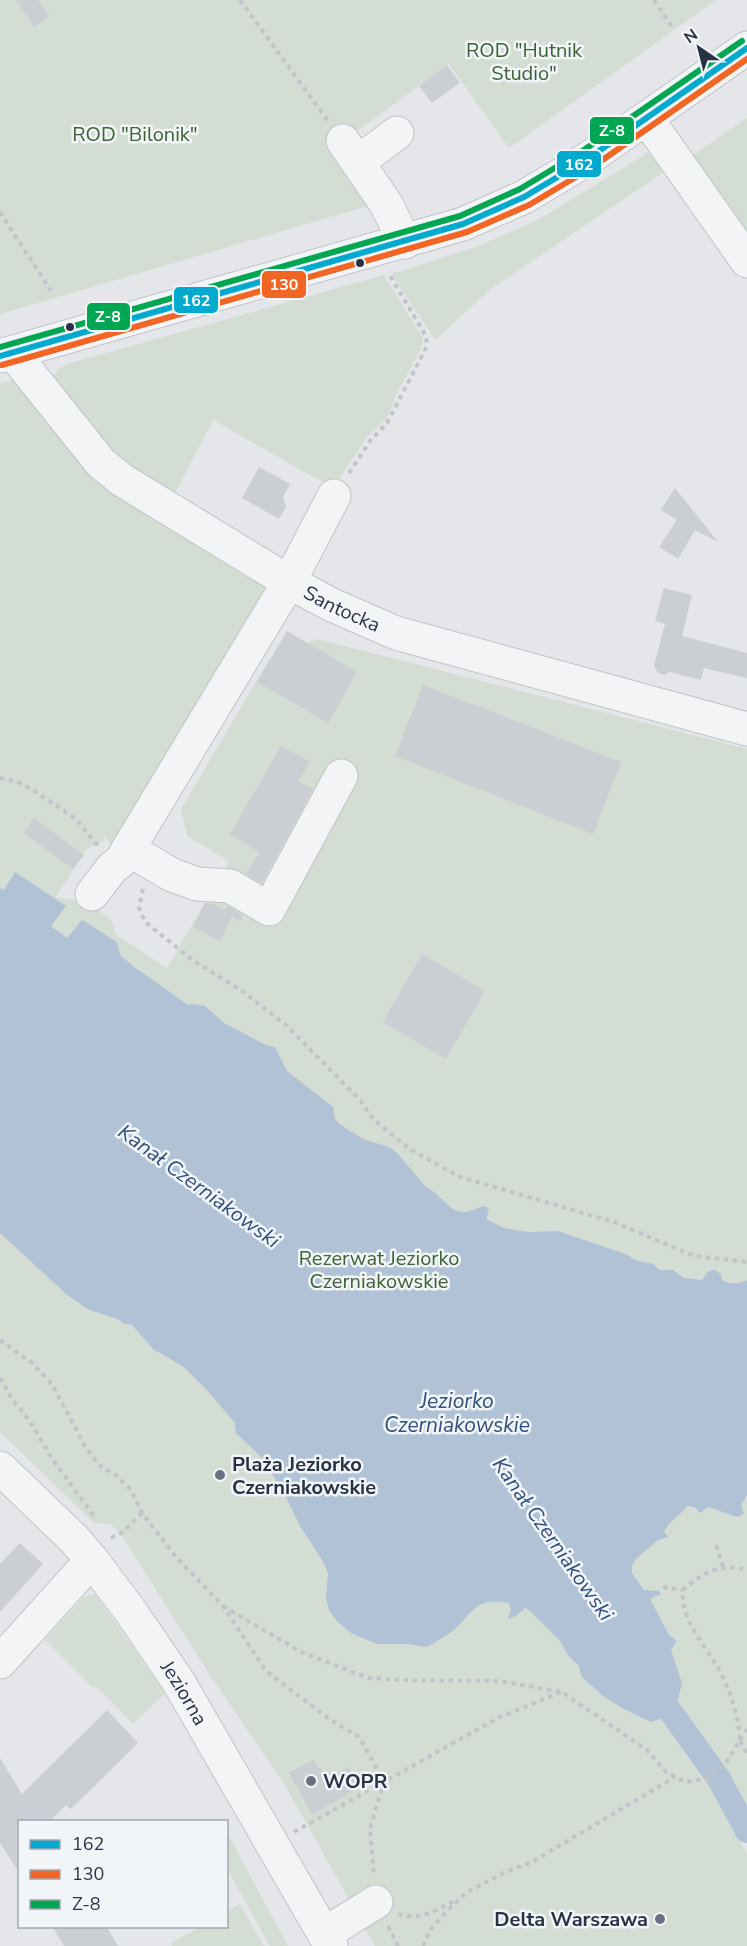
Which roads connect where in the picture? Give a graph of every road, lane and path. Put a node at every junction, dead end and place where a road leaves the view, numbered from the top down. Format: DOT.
graph roads {
  1 [pos="240,0"];
  2 [pos="654,0"];
  3 [pos="674,30"];
  4 [pos="747,48"];
  5 [pos="647,119"];
  6 [pos="397,134"];
  7 [pos="350,152"];
  8 [pos="0,212"];
  9 [pos="405,242"];
  10 [pos="747,261"];
  11 [pos="385,268"];
  12 [pos="51,291"];
  13 [pos="6,355"];
  14 [pos="334,496"];
  15 [pos="289,582"];
  16 [pos="747,729"];
  17 [pos="341,776"];
  18 [pos="0,778"];
  19 [pos="125,855"];
  20 [pos="92,894"];
  21 [pos="747,1262"];
  22 [pos="0,1340"];
  23 [pos="0,1378"];
  24 [pos="0,1468"];
  25 [pos="142,1513"];
  26 [pos="99,1523"];
  27 [pos="716,1545"];
  28 [pos="92,1560"];
  29 [pos="723,1566"];
  30 [pos="747,1570"];
  31 [pos="663,1587"];
  32 [pos="683,1590"];
  33 [pos="223,1606"];
  34 [pos="0,1662"];
  35 [pos="562,1692"];
  36 [pos="747,1730"];
  37 [pos="747,1736"];
  38 [pos="740,1740"];
  39 [pos="747,1754"];
  40 [pos="675,1776"];
  41 [pos="384,1781"];
  42 [pos="273,1844"];
  43 [pos="376,1897"];
  44 [pos="462,1897"];
  45 [pos="328,1940"];
  46 [pos="398,1946"];
  47 [pos="423,1946"];
  1 -- 7 [label="path"];
  2 -- 3 [label="path"];
  4 -- 5 [label="street"];
  5 -- 9 [label="street"];
  5 -- 10 [label="street"];
  6 -- 7 [label="street"];
  7 -- 9 [label="street"];
  8 -- 12 [label="path"];
  9 -- 13 [label="street"];
  11 -- 14 [label="path"];
  13 -- 15 [label="street, Santocka"];
  14 -- 15 [label="street"];
  15 -- 16 [label="street, Santocka"];
  15 -- 19 [label="street"];
  17 -- 19 [label="street"];
  18 -- 19 [label="path"];
  19 -- 20 [label="street"];
  19 -- 21 [label="path"];
  22 -- 25 [label="path"];
  23 -- 26 [label="path"];
  24 -- 28 [label="street, Jeziorna"];
  25 -- 28 [label="path"];
  25 -- 33 [label="path"];
  27 -- 29 [label="path"];
  28 -- 34 [label="street"];
  28 -- 42 [label="street, Jeziorna"];
  29 -- 30 [label="path"];
  29 -- 32 [label="path"];
  31 -- 32 [label="path"];
  32 -- 38 [label="path"];
  33 -- 35 [label="path"];
  33 -- 41 [label="path"];
  35 -- 40 [label="path"];
  35 -- 41 [label="path"];
  36 -- 38 [label="path"];
  37 -- 38 [label="path"];
  38 -- 39 [label="path"];
  38 -- 40 [label="path"];
  40 -- 44 [label="path"];
  41 -- 42 [label="path"];
  41 -- 43 [label="path"];
  42 -- 45 [label="street, Jeziorna"];
  43 -- 44 [label="path"];
  43 -- 45 [label="street"];
  43 -- 46 [label="path"];
  44 -- 47 [label="path"];
}
